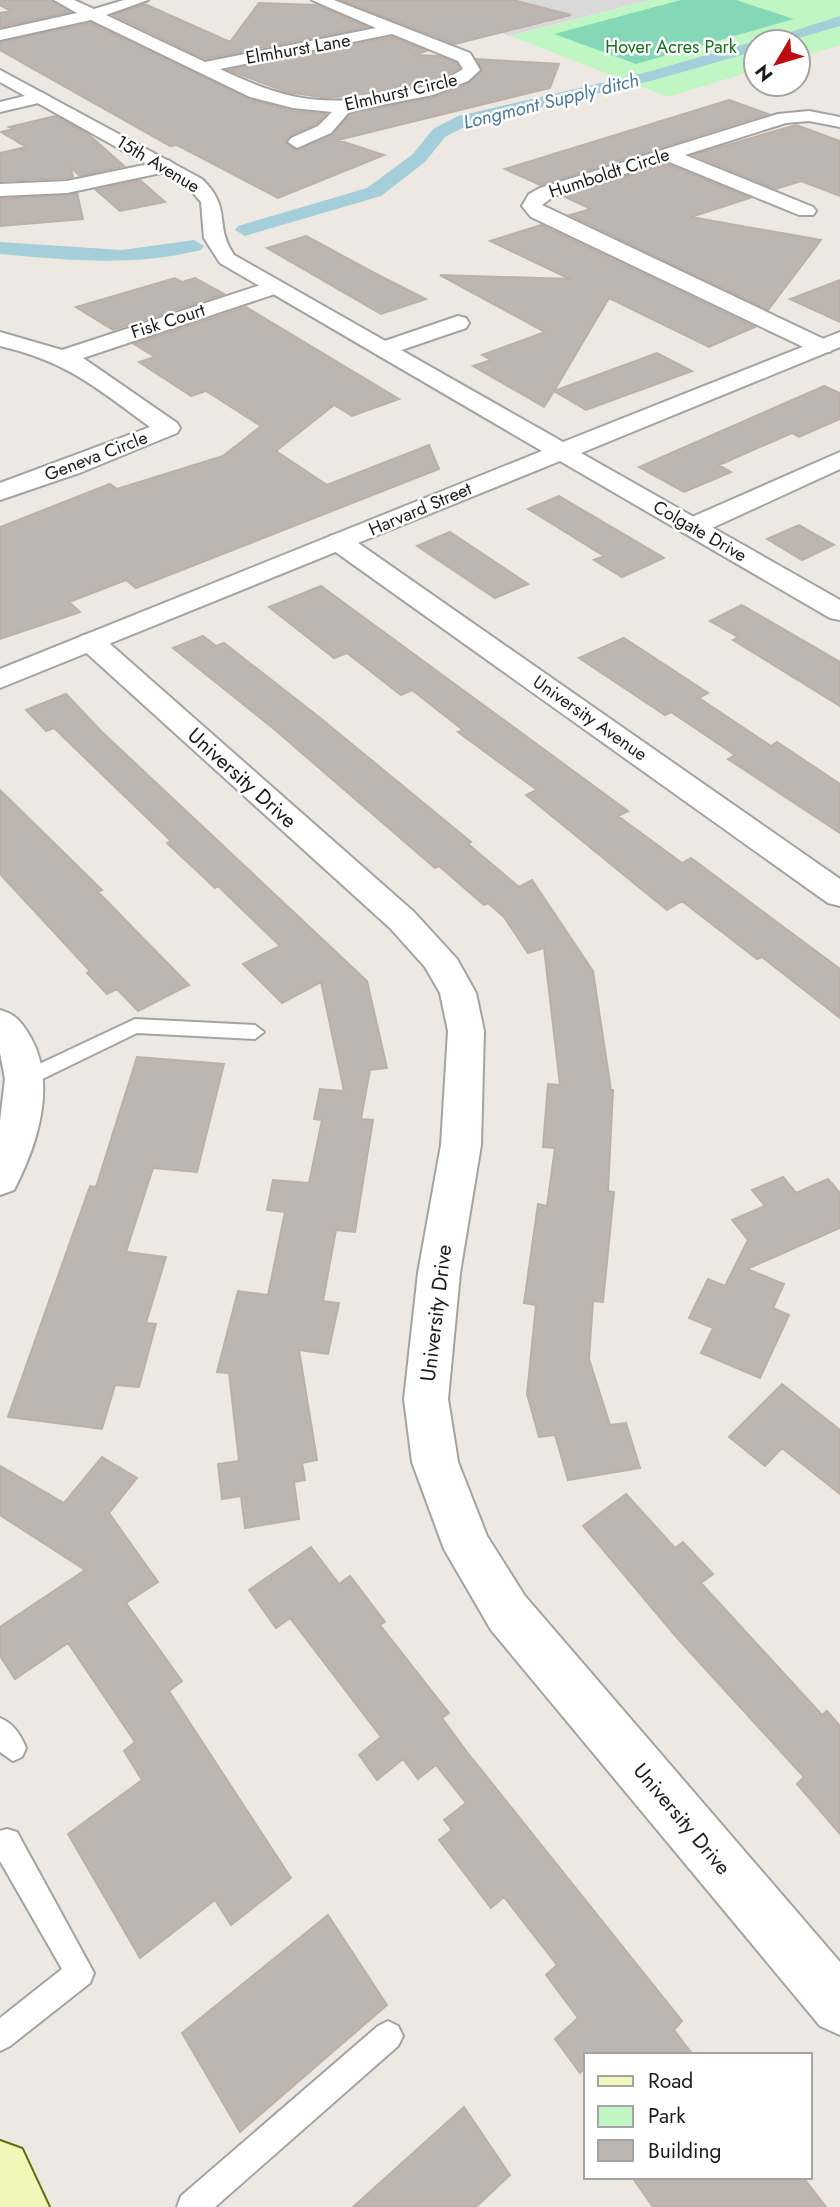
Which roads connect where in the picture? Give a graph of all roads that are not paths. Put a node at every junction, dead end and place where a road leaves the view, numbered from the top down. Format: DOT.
graph roads {
  1 [pos="62,0"];
  2 [pos="140,0"];
  3 [pos="320,0"];
  4 [pos="91,15"];
  5 [pos="395,29"];
  6 [pos="0,35"];
  7 [pos="201,68"];
  8 [pos="0,75"];
  9 [pos="41,97"];
  10 [pos="0,107"];
  11 [pos="343,107"];
  12 [pos="840,122"];
  13 [pos="297,142"];
  14 [pos="667,154"];
  15 [pos="168,166"];
  16 [pos="0,190"];
  17 [pos="806,211"];
  18 [pos="273,287"];
  19 [pos="458,323"];
  20 [pos="0,339"];
  21 [pos="831,343"];
  22 [pos="381,350"];
  23 [pos="64,357"];
  24 [pos="560,450"];
  25 [pos="840,460"];
  26 [pos="0,492"];
  27 [pos="692,527"];
  28 [pos="339,542"];
  29 [pos="840,612"];
  30 [pos="91,642"];
  31 [pos="0,678"];
  32 [pos="840,895"];
  33 [pos="0,1023"];
  34 [pos="255,1032"];
  35 [pos="25,1079"];
  36 [pos="0,1179"];
  37 [pos="0,1847"];
  38 [pos="840,2007"];
  39 [pos="0,2036"];
  40 [pos="388,2036"];
  41 [pos="0,2171"];
  42 [pos="18,2207"];
  43 [pos="192,2207"];
  1 -- 4 [label="street, Elmhurst Circle"];
  2 -- 4 [label="street"];
  3 -- 5 [label="street, Elmhurst Circle"];
  4 -- 6 [label="street"];
  4 -- 7 [label="street, Elmhurst Circle"];
  5 -- 7 [label="street, Elmhurst Lane"];
  5 -- 11 [label="street, Elmhurst Circle"];
  7 -- 11 [label="street, Elmhurst Circle"];
  8 -- 9 [label="street, 15th Avenue"];
  9 -- 10 [label="street"];
  9 -- 15 [label="street, 15th Avenue"];
  11 -- 13 [label="street"];
  12 -- 14 [label="street, Humboldt Circle"];
  14 -- 17 [label="street"];
  14 -- 21 [label="street, Humboldt Circle"];
  15 -- 16 [label="street"];
  15 -- 18 [label="street, 15th Avenue"];
  18 -- 22 [label="street, 15th Avenue"];
  18 -- 23 [label="street, Fisk Court"];
  19 -- 22 [label="street"];
  20 -- 23 [label="street, Geneva Circle"];
  21 -- 24 [label="street, Harvard Street"];
  22 -- 24 [label="street, 15th Avenue"];
  23 -- 26 [label="street, Geneva Circle"];
  24 -- 27 [label="street, Colgate Drive"];
  24 -- 28 [label="street, Harvard Street"];
  25 -- 27 [label="street"];
  27 -- 29 [label="street, Colgate Drive"];
  28 -- 30 [label="street, Harvard Street"];
  28 -- 32 [label="street, University Avenue"];
  30 -- 31 [label="street, Harvard Street"];
  30 -- 38 [label="street, University Drive"];
  33 -- 35 [label="street"];
  34 -- 35 [label="lane"];
  35 -- 36 [label="street"];
  37 -- 39 [label="lane"];
  40 -- 43 [label="lane"];
  41 -- 42 [label="main road"];
}
